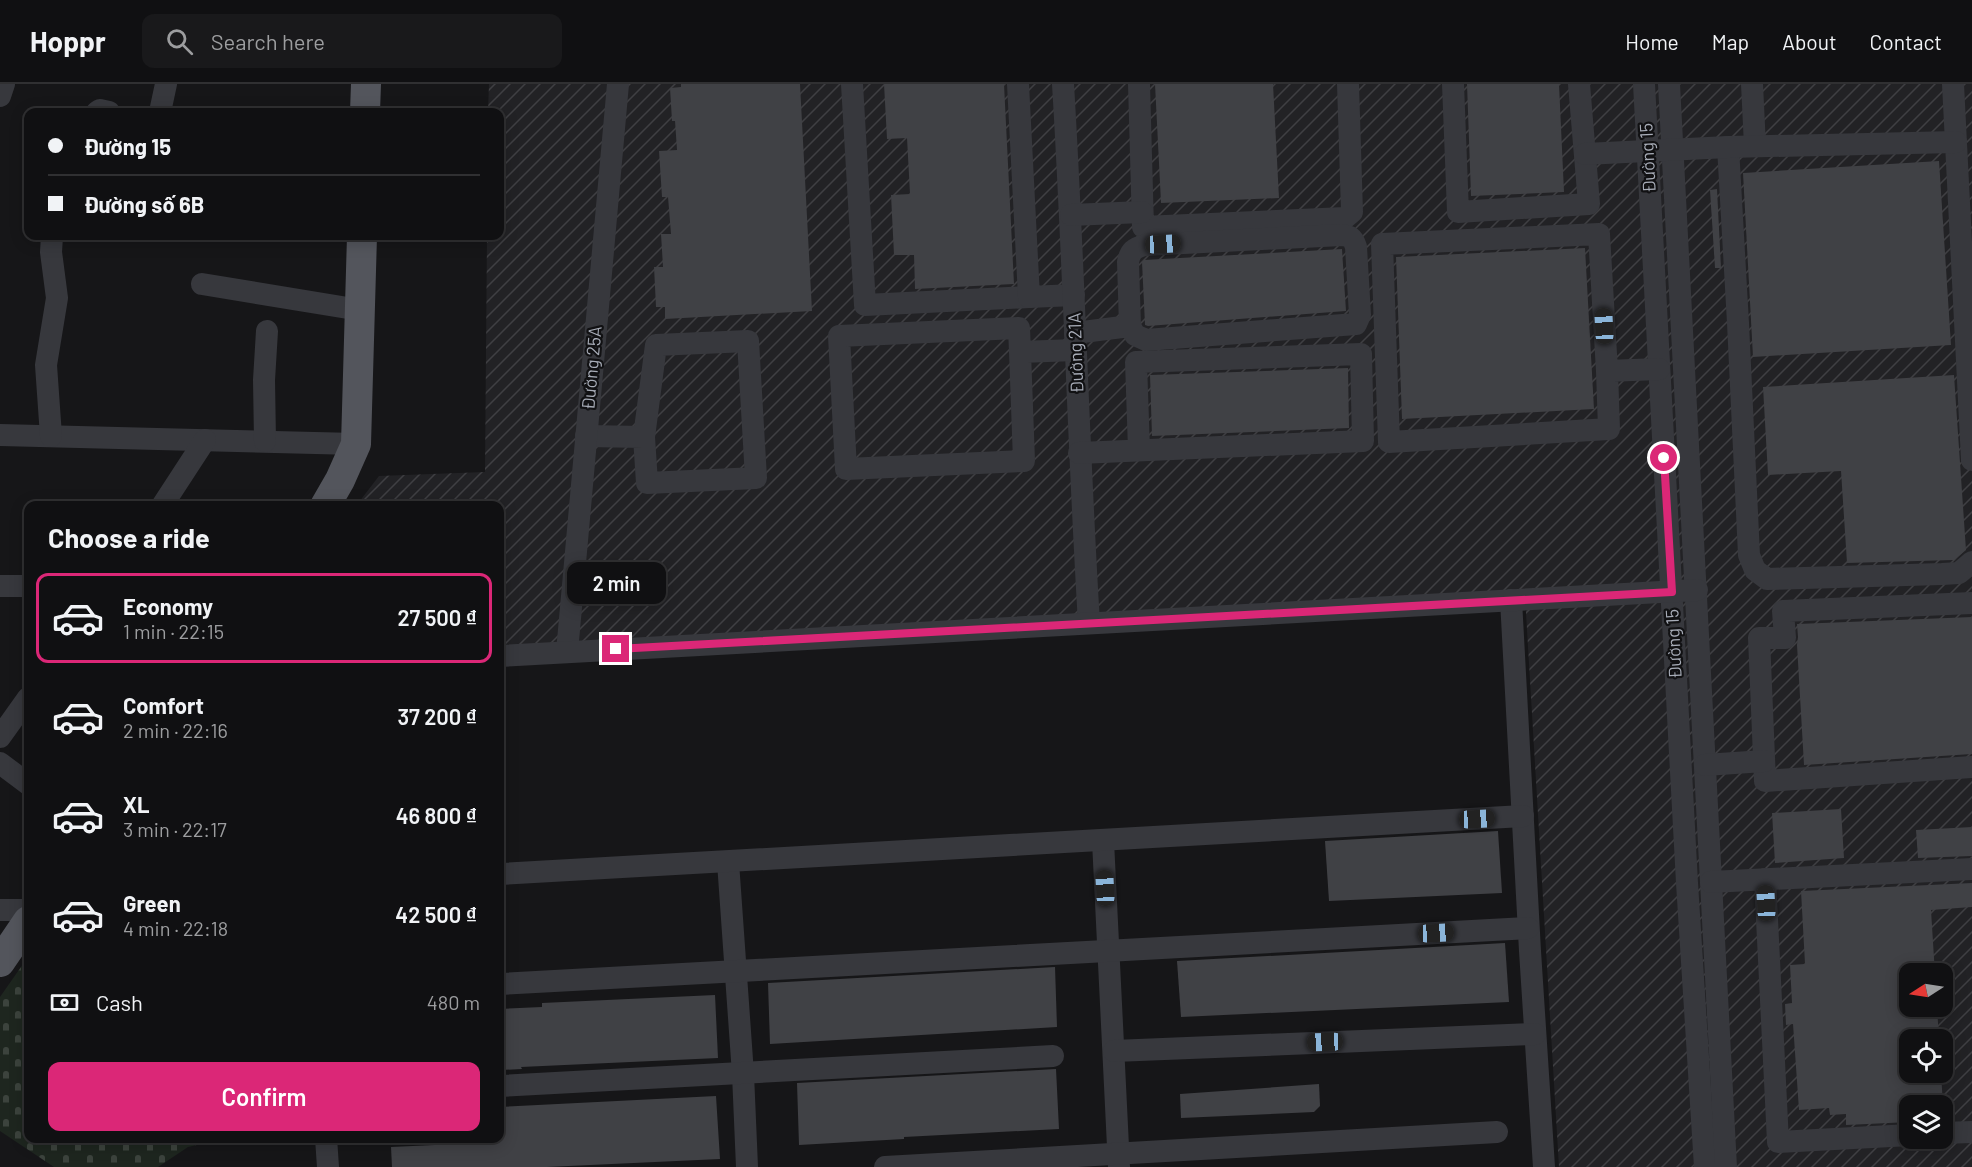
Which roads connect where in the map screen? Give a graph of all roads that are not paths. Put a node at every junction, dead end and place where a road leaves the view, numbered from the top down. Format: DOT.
graph roads {
  1 [pos="4,84"];
  2 [pos="166,84"];
  3 [pos="366,84"];
  4 [pos="618,84"];
  5 [pos="852,84"];
  6 [pos="1018,84"];
  7 [pos="1064,84"];
  8 [pos="1139,84"];
  9 [pos="1348,84"];
  10 [pos="1453,84"];
  11 [pos="1579,84"];
  12 [pos="1644,84"];
  13 [pos="1669,84"];
  14 [pos="1752,84"];
  15 [pos="1953,84"];
  16 [pos="0,96"];
  17 [pos="161,108"];
  18 [pos="366,108"];
  19 [pos="1956,142"];
  20 [pos="1755,146"];
  21 [pos="1728,147"];
  22 [pos="1673,150"];
  23 [pos="1648,152"];
  24 [pos="1585,154"];
  25 [pos="1142,212"];
  26 [pos="1071,215"];
  27 [pos="52,240"];
  28 [pos="362,240"];
  29 [pos="202,284"];
  30 [pos="1074,295"];
  31 [pos="1029,297"];
  32 [pos="360,310"];
  33 [pos="1131,326"];
  34 [pos="267,331"];
  35 [pos="1076,342"];
  36 [pos="1020,352"];
  37 [pos="1659,369"];
  38 [pos="1607,371"];
  39 [pos="0,435"];
  40 [pos="51,436"];
  41 [pos="586,436"];
  42 [pos="644,437"];
  43 [pos="205,440"];
  44 [pos="265,441"];
  45 [pos="356,444"];
  46 [pos="1139,450"];
  47 [pos="1079,453"];
  48 [pos="1972,460"];
  49 [pos="165,501"];
  50 [pos="328,501"];
  51 [pos="1972,562"];
  52 [pos="0,586"];
  53 [pos="24,586"];
  54 [pos="1697,590"];
  55 [pos="1672,592"];
  56 [pos="1511,600"];
  57 [pos="1972,603"];
  58 [pos="1089,623"];
  59 [pos="567,652"];
  60 [pos="504,656"];
  61 [pos="24,704"];
  62 [pos="0,737"];
  63 [pos="1764,761"];
  64 [pos="0,763"];
  65 [pos="1706,765"];
  66 [pos="1972,767"];
  67 [pos="24,781"];
  68 [pos="1523,816"];
  69 [pos="1103,841"];
  70 [pos="728,862"];
  71 [pos="1972,869"];
  72 [pos="504,874"];
  73 [pos="1765,879"];
  74 [pos="1711,882"];
  75 [pos="0,910"];
  76 [pos="24,910"];
  77 [pos="24,927"];
  78 [pos="1528,928"];
  79 [pos="1109,950"];
  80 [pos="0,962"];
  81 [pos="736,972"];
  82 [pos="504,984"];
  83 [pos="1535,1034"];
  84 [pos="1114,1051"];
  85 [pos="1053,1056"];
  86 [pos="743,1074"];
  87 [pos="504,1086"];
  88 [pos="1497,1132"];
  89 [pos="1972,1132"];
  90 [pos="1953,1133"];
  91 [pos="1899,1136"];
  92 [pos="326,1143"];
  93 [pos="1119,1161"];
  94 [pos="328,1167"];
  95 [pos="747,1167"];
  96 [pos="885,1167"];
  97 [pos="1544,1167"];
  98 [pos="1705,1167"];
  99 [pos="1726,1167"];
  1 -- 16 [label="street"];
  2 -- 17 [label="street"];
  3 -- 18 [label="main road"];
  4 -- 41 [label="street, Đường 25A"];
  5 -- 31 [label="street"];
  6 -- 31 [label="street"];
  7 -- 26 [label="street, Đường 21A"];
  8 -- 25 [label="street"];
  9 -- 25 [label="street"];
  10 -- 24 [label="street"];
  11 -- 24 [label="street"];
  12 -- 23 [label="street, Đường 15"];
  13 -- 22 [label="street, Đường 15"];
  14 -- 20 [label="street"];
  15 -- 19 [label="street"];
  19 -- 20 [label="street"];
  19 -- 48 [label="street"];
  20 -- 21 [label="street"];
  21 -- 22 [label="street"];
  21 -- 51 [label="street"];
  22 -- 23 [label="street"];
  22 -- 54 [label="street, Đường 15"];
  23 -- 24 [label="street"];
  23 -- 37 [label="street, Đường 15"];
  25 -- 26 [label="street"];
  26 -- 30 [label="street, Đường 21A"];
  27 -- 40 [label="street"];
  28 -- 32 [label="main road"];
  29 -- 32 [label="street"];
  30 -- 31 [label="street"];
  30 -- 35 [label="street, Đường 21A"];
  32 -- 45 [label="main road"];
  33 -- 33 [label="street"];
  33 -- 35 [label="street"];
  34 -- 44 [label="street"];
  35 -- 36 [label="street"];
  35 -- 47 [label="street, Đường 21A"];
  36 -- 36 [label="street"];
  37 -- 38 [label="street"];
  37 -- 55 [label="street, Đường 15"];
  38 -- 38 [label="street"];
  39 -- 40 [label="street"];
  40 -- 43 [label="street"];
  41 -- 42 [label="street"];
  41 -- 59 [label="street, Đường 25A"];
  42 -- 42 [label="street"];
  43 -- 44 [label="street"];
  43 -- 49 [label="street"];
  44 -- 45 [label="street"];
  45 -- 50 [label="main road"];
  46 -- 46 [label="street"];
  46 -- 47 [label="street"];
  47 -- 58 [label="street, Đường 21A"];
  52 -- 53 [label="street"];
  54 -- 55 [label="street"];
  54 -- 65 [label="street, Đường 15"];
  55 -- 56 [label="street"];
  55 -- 98 [label="street, Đường 15"];
  56 -- 58 [label="street"];
  56 -- 68 [label="street"];
  57 -- 63 [label="street"];
  58 -- 59 [label="street"];
  59 -- 60 [label="street"];
  61 -- 62 [label="street"];
  63 -- 65 [label="street"];
  63 -- 66 [label="street"];
  64 -- 67 [label="street"];
  65 -- 74 [label="street, Đường 15"];
  68 -- 69 [label="street"];
  68 -- 78 [label="street"];
  69 -- 70 [label="street"];
  69 -- 79 [label="street"];
  70 -- 72 [label="street"];
  70 -- 81 [label="street"];
  71 -- 73 [label="street"];
  73 -- 74 [label="street"];
  73 -- 91 [label="street"];
  74 -- 99 [label="street, Đường 15"];
  75 -- 76 [label="street"];
  77 -- 80 [label="main road"];
  78 -- 79 [label="street"];
  78 -- 83 [label="street"];
  79 -- 81 [label="street"];
  79 -- 84 [label="street"];
  81 -- 82 [label="street"];
  81 -- 86 [label="street"];
  83 -- 84 [label="street"];
  83 -- 97 [label="street"];
  84 -- 93 [label="street"];
  85 -- 86 [label="street"];
  86 -- 87 [label="street"];
  86 -- 95 [label="street"];
  88 -- 93 [label="street"];
  89 -- 90 [label="street"];
  92 -- 94 [label="street"];
  93 -- 96 [label="street"];
}
